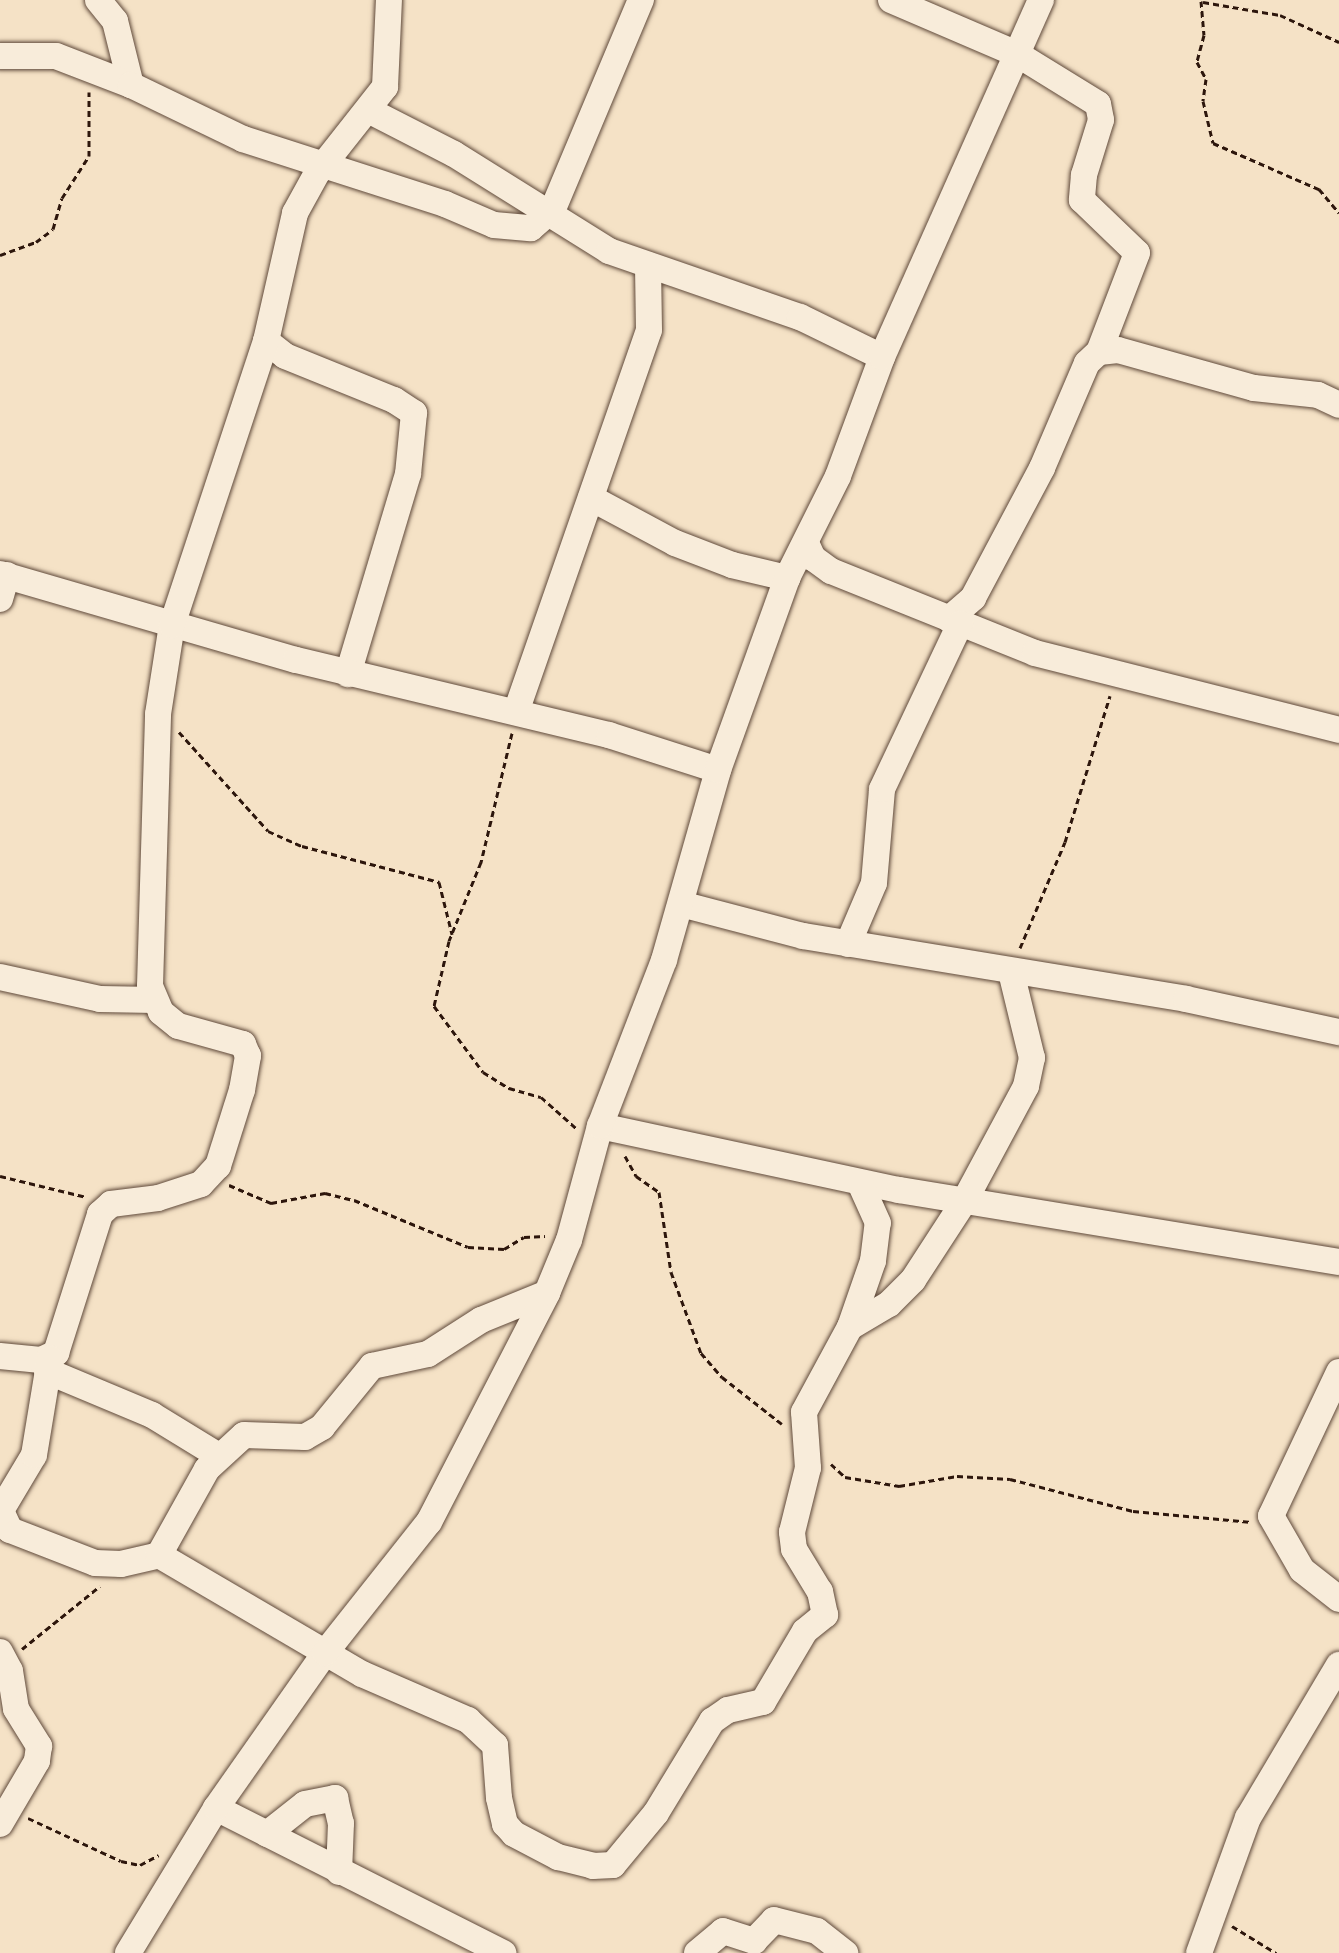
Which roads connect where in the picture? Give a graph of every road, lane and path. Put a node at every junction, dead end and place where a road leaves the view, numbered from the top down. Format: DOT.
graph roads {
  1 [pos="98,0"];
  2 [pos="389,0"];
  3 [pos="641,0"];
  4 [pos="891,0"];
  5 [pos="1041,0"];
  6 [pos="1201,1"];
  7 [pos="1339,42"];
  8 [pos="1017,54"];
  9 [pos="2,58"];
  10 [pos="88,68"];
  11 [pos="131,85"];
  12 [pos="370,111"];
  13 [pos="326,163"];
  14 [pos="1339,213"];
  15 [pos="549,216"];
  16 [pos="0,255"];
  17 [pos="648,265"];
  18 [pos="266,341"];
  19 [pos="1099,352"];
  20 [pos="882,357"];
  21 [pos="1339,405"];
  22 [pos="591,498"];
  23 [pos="806,543"];
  24 [pos="787,578"];
  25 [pos="2,583"];
  26 [pos="955,621"];
  27 [pos="172,625"];
  28 [pos="1115,673"];
  29 [pos="348,674"];
  30 [pos="516,712"];
  31 [pos="158,714"];
  32 [pos="1339,730"];
  33 [pos="718,770"];
  34 [pos="681,904"];
  35 [pos="452,935"];
  36 [pos="848,944"];
  37 [pos="1011,972"];
  38 [pos="0,977"];
  39 [pos="155,1000"];
  40 [pos="1339,1032"];
  41 [pos="605,1135"];
  42 [pos="0,1176"];
  43 [pos="206,1179"];
  44 [pos="860,1183"];
  45 [pos="965,1200"];
  46 [pos="111,1204"];
  47 [pos="569,1240"];
  48 [pos="1339,1262"];
  49 [pos="547,1293"];
  50 [pos="850,1327"];
  51 [pos="0,1356"];
  52 [pos="48,1365"];
  53 [pos="1339,1372"];
  54 [pos="804,1440"];
  55 [pos="219,1456"];
  56 [pos="830,1463"];
  57 [pos="1,1512"];
  58 [pos="1271,1522"];
  59 [pos="159,1555"];
  60 [pos="121,1564"];
  61 [pos="1339,1599"];
  62 [pos="325,1653"];
  63 [pos="3,1656"];
  64 [pos="1339,1665"];
  65 [pos="216,1808"];
  66 [pos="5,1817"];
  67 [pos="267,1834"];
  68 [pos="162,1853"];
  69 [pos="339,1872"];
  70 [pos="1215,1915"];
  71 [pos="128,1953"];
  72 [pos="503,1953"];
  73 [pos="697,1953"];
  74 [pos="845,1953"];
  75 [pos="1199,1953"];
  76 [pos="1276,1953"];
  1 -- 11 [label="street"];
  2 -- 12 [label="street"];
  3 -- 15 [label="street"];
  4 -- 8 [label="street"];
  5 -- 8 [label="street"];
  6 -- 7 [label="path"];
  6 -- 14 [label="path"];
  8 -- 19 [label="street"];
  8 -- 20 [label="street"];
  9 -- 10 [label="street"];
  10 -- 11 [label="street"];
  10 -- 16 [label="path"];
  11 -- 13 [label="street"];
  12 -- 13 [label="street"];
  12 -- 15 [label="street"];
  13 -- 15 [label="street"];
  13 -- 18 [label="street"];
  15 -- 17 [label="street"];
  17 -- 20 [label="street"];
  17 -- 22 [label="street"];
  18 -- 27 [label="street"];
  18 -- 29 [label="street"];
  19 -- 21 [label="street"];
  19 -- 26 [label="street"];
  20 -- 23 [label="street"];
  22 -- 24 [label="street"];
  22 -- 30 [label="street"];
  23 -- 24 [label="street"];
  23 -- 26 [label="street"];
  24 -- 33 [label="street"];
  25 -- 27 [label="street"];
  26 -- 28 [label="street"];
  26 -- 36 [label="street"];
  27 -- 29 [label="street"];
  27 -- 31 [label="street"];
  28 -- 32 [label="street"];
  28 -- 37 [label="path"];
  29 -- 30 [label="street"];
  30 -- 33 [label="street"];
  30 -- 35 [label="path"];
  31 -- 35 [label="path"];
  31 -- 39 [label="street"];
  33 -- 34 [label="street"];
  34 -- 36 [label="street"];
  34 -- 41 [label="street"];
  35 -- 41 [label="path"];
  36 -- 37 [label="street"];
  37 -- 40 [label="street"];
  37 -- 45 [label="street"];
  38 -- 39 [label="street"];
  39 -- 43 [label="street"];
  41 -- 44 [label="street"];
  41 -- 47 [label="street"];
  41 -- 54 [label="path"];
  42 -- 46 [label="path"];
  43 -- 46 [label="street"];
  43 -- 47 [label="path"];
  44 -- 45 [label="street"];
  44 -- 50 [label="street"];
  45 -- 48 [label="street"];
  45 -- 50 [label="street"];
  46 -- 52 [label="street"];
  47 -- 49 [label="street"];
  49 -- 55 [label="street"];
  49 -- 62 [label="street"];
  50 -- 54 [label="street"];
  51 -- 52 [label="street"];
  52 -- 55 [label="street"];
  52 -- 57 [label="street"];
  53 -- 58 [label="street"];
  54 -- 62 [label="street"];
  55 -- 59 [label="street"];
  56 -- 58 [label="path"];
  57 -- 60 [label="street"];
  58 -- 61 [label="street"];
  59 -- 60 [label="street"];
  59 -- 62 [label="street"];
  60 -- 63 [label="path"];
  62 -- 65 [label="street"];
  63 -- 66 [label="street"];
  64 -- 70 [label="street"];
  65 -- 67 [label="street"];
  65 -- 71 [label="street"];
  66 -- 68 [label="path"];
  67 -- 69 [label="street"];
  67 -- 69 [label="street"];
  69 -- 72 [label="street"];
  70 -- 75 [label="street"];
  70 -- 76 [label="path"];
  73 -- 74 [label="street"];
}
